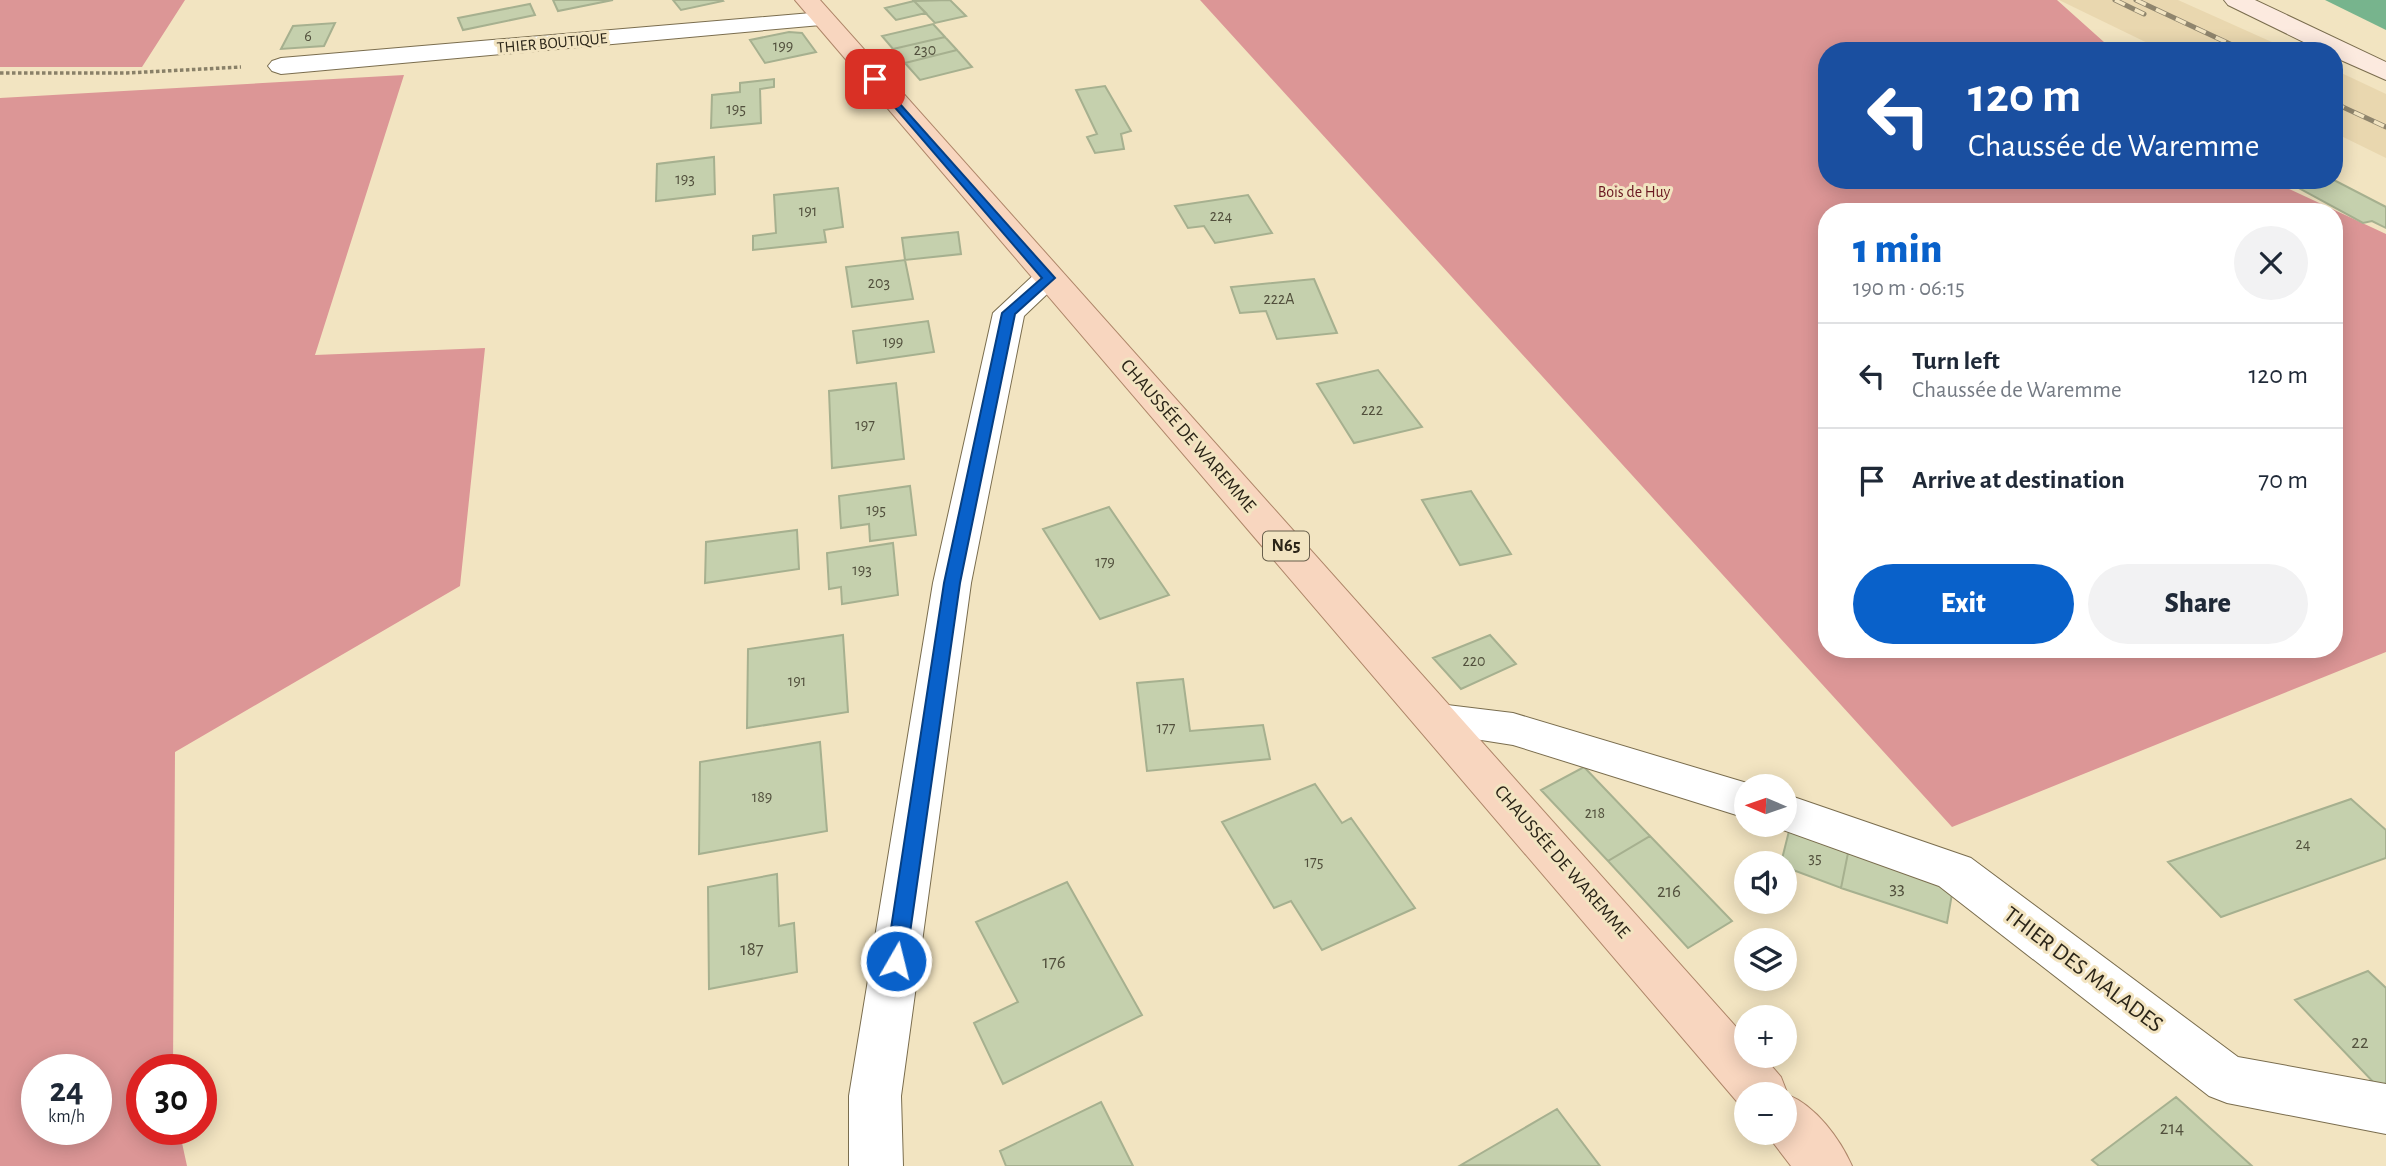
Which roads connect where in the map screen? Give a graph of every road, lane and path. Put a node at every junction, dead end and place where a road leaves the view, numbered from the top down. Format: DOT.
graph roads {
  1 [pos="2236,0"];
  2 [pos="815,10"];
  3 [pos="2324,42"];
  4 [pos="2343,51"];
  5 [pos="281,66"];
  6 [pos="2386,72"];
  7 [pos="0,73"];
  8 [pos="1049,278"];
  9 [pos="1439,720"];
  10 [pos="1734,796"];
  11 [pos="1797,816"];
  12 [pos="1753,1082"];
  13 [pos="2386,1109"];
  14 [pos="1797,1133"];
  15 [pos="876,1166"];
  16 [pos="1825,1166"];
  1 -- 3 [label="main road"];
  2 -- 5 [label="street, THIER BOUTIQUE"];
  2 -- 8 [label="main road, CHAUSSÉE DE WAREMME / N65"];
  4 -- 6 [label="main road"];
  5 -- 7 [label="path"];
  8 -- 9 [label="main road, CHAUSSÉE DE WAREMME / N65"];
  8 -- 15 [label="street"];
  9 -- 10 [label="street"];
  9 -- 12 [label="main road, CHAUSSÉE DE WAREMME / N65"];
  11 -- 13 [label="street, THIER DES MALADES"];
  14 -- 16 [label="main road"];
}
